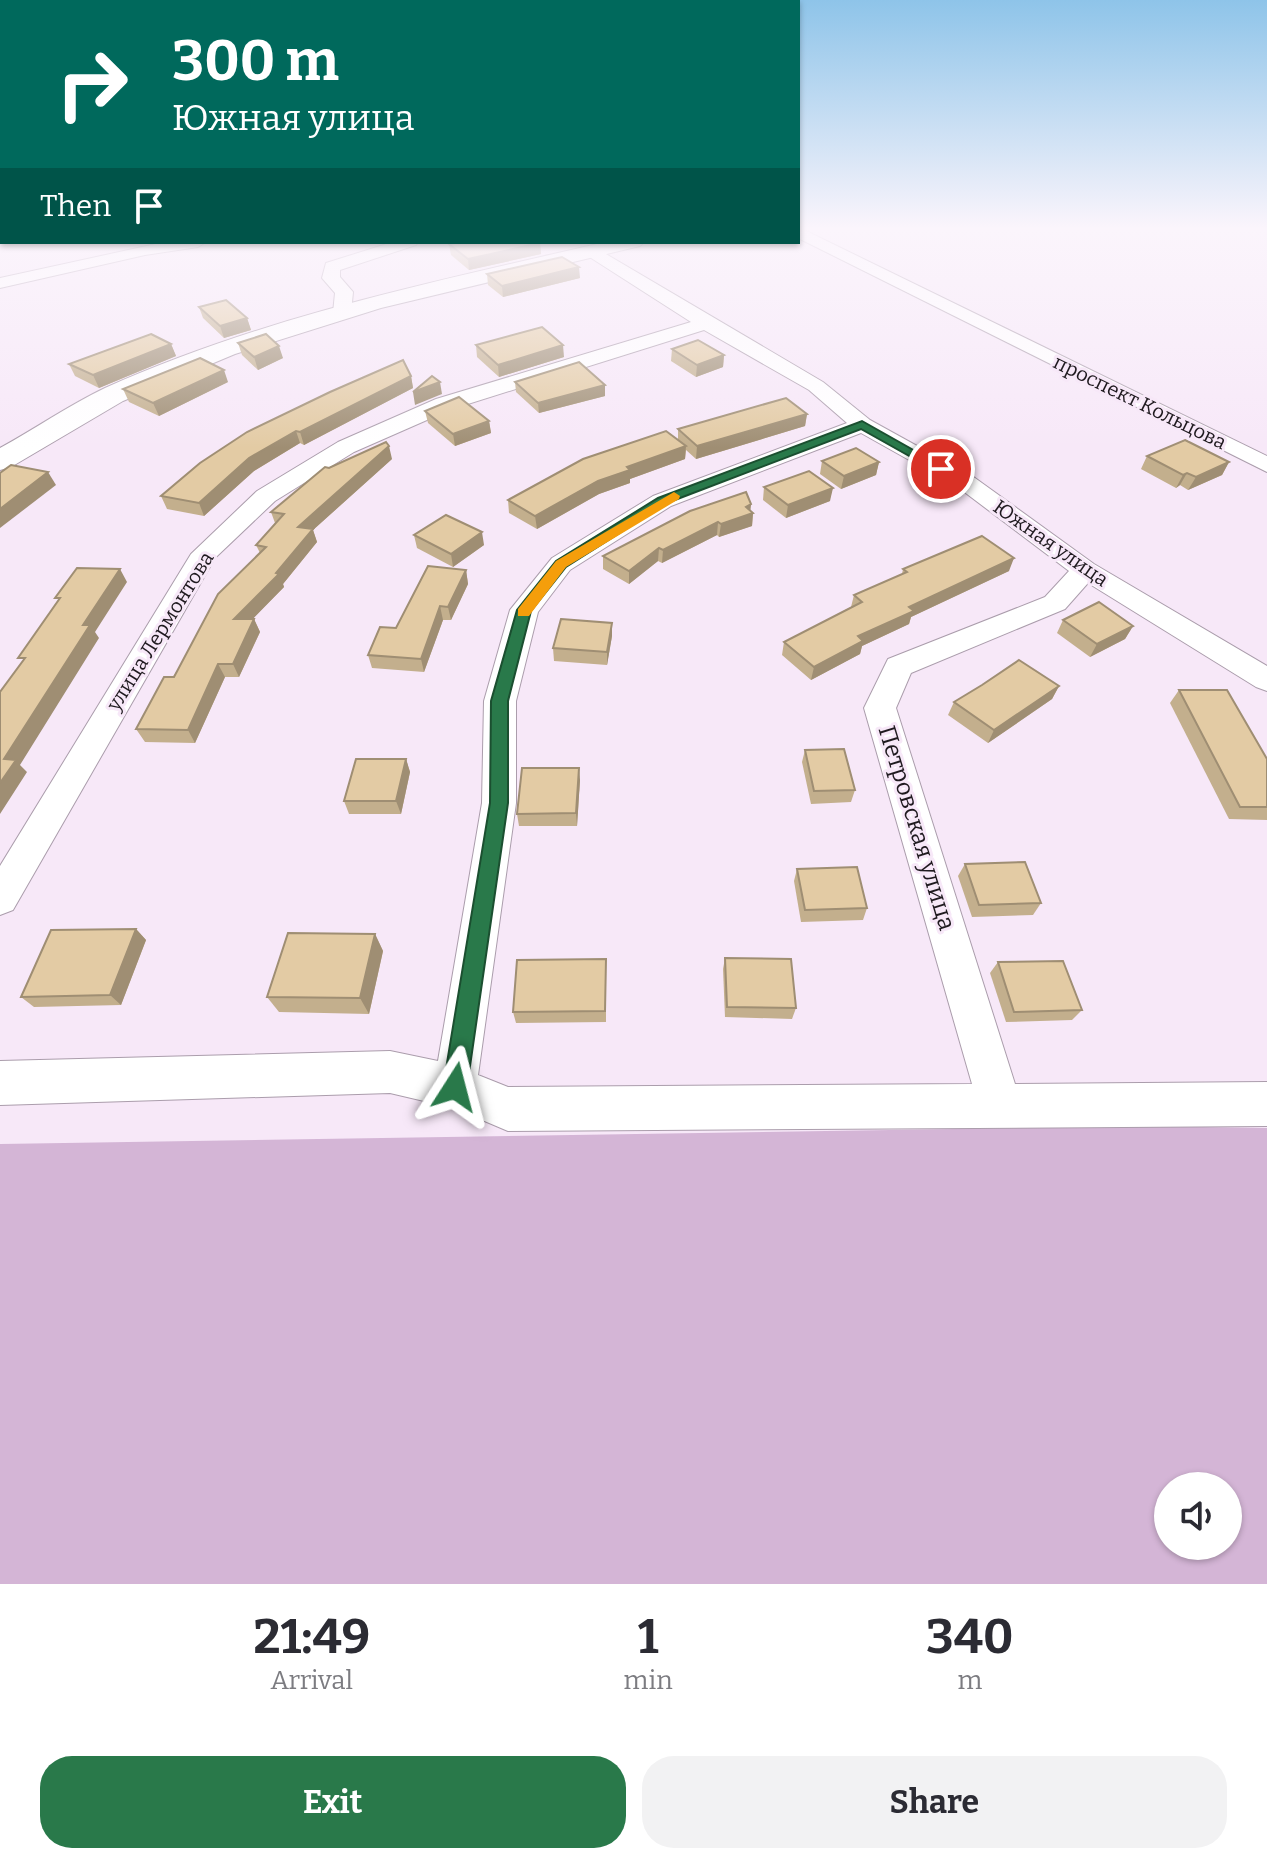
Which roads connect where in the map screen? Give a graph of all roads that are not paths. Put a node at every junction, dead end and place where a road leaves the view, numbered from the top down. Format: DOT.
graph roads {
  1 [pos="343,301"];
  2 [pos="392,301"];
  3 [pos="671,301"];
  4 [pos="937,301"];
  5 [pos="342,313"];
  6 [pos="706,323"];
  7 [pos="862,425"];
  8 [pos="0,461"];
  9 [pos="1267,465"];
  10 [pos="1085,570"];
  11 [pos="1267,680"];
  12 [pos="0,899"];
  13 [pos="0,1083"];
  14 [pos="455,1087"];
  15 [pos="1267,1104"];
  16 [pos="1000,1105"];
  1 -- 5 [label="street"];
  2 -- 5 [label="street"];
  3 -- 6 [label="street, Южная улица"];
  4 -- 9 [label="street, проспект Кольцова"];
  5 -- 8 [label="street"];
  6 -- 7 [label="street, Южная улица"];
  6 -- 12 [label="street, улица Лермонтова"];
  7 -- 10 [label="street, Южная улица"];
  7 -- 14 [label="street"];
  10 -- 11 [label="street, Южная улица"];
  10 -- 16 [label="street, Петровская улица"];
  13 -- 14 [label="street"];
  14 -- 16 [label="street"];
  15 -- 16 [label="street"];
}
